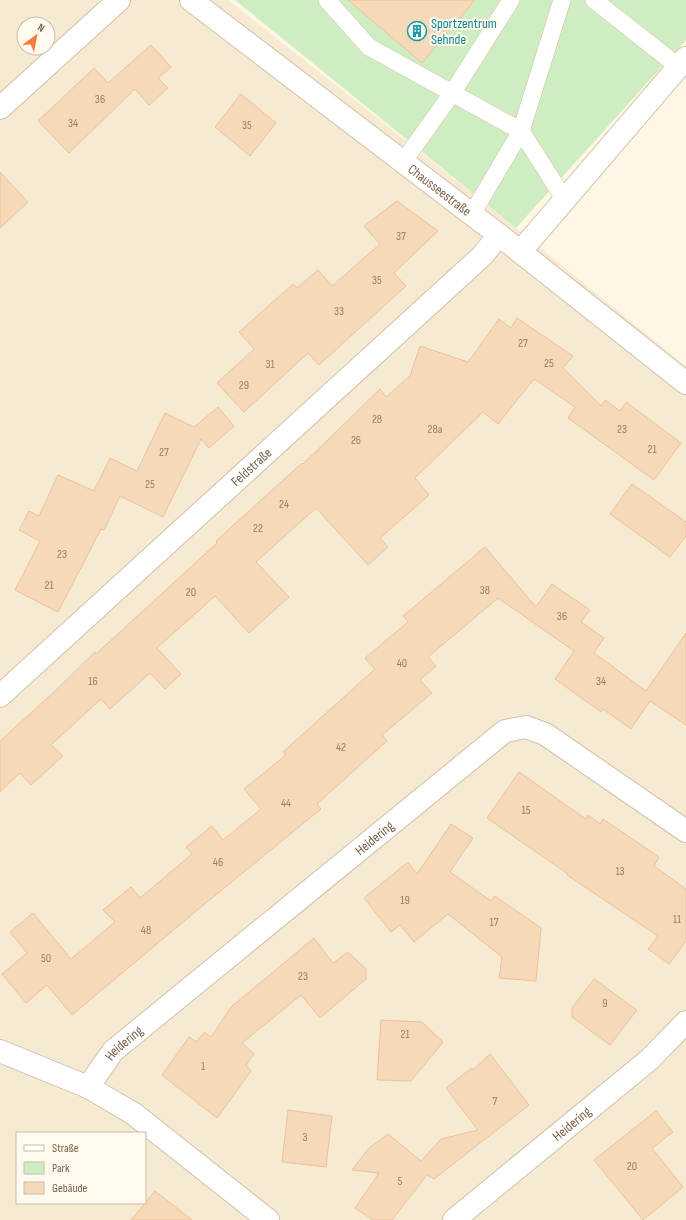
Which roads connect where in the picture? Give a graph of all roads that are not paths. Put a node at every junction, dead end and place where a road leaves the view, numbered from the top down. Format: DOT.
graph roads {
  1 [pos="119,0"];
  2 [pos="191,0"];
  3 [pos="327,0"];
  4 [pos="511,0"];
  5 [pos="562,0"];
  6 [pos="594,0"];
  7 [pos="682,63"];
  8 [pos="453,92"];
  9 [pos="0,108"];
  10 [pos="522,131"];
  11 [pos="403,162"];
  12 [pos="565,200"];
  13 [pos="472,214"];
  14 [pos="499,235"];
  15 [pos="520,252"];
  16 [pos="686,383"];
  17 [pos="0,696"];
  18 [pos="686,830"];
  19 [pos="686,1022"];
  20 [pos="0,1051"];
  21 [pos="88,1087"];
  22 [pos="268,1220"];
  23 [pos="454,1220"];
  1 -- 9 [label="street"];
  2 -- 11 [label="street, Chausseestraße"];
  3 -- 8 [label="lane"];
  4 -- 8 [label="lane"];
  5 -- 10 [label="lane"];
  6 -- 7 [label="lane"];
  7 -- 12 [label="street"];
  8 -- 10 [label="lane"];
  8 -- 11 [label="lane"];
  10 -- 12 [label="lane"];
  10 -- 13 [label="lane"];
  11 -- 13 [label="street, Chausseestraße"];
  12 -- 15 [label="street"];
  13 -- 14 [label="street, Chausseestraße"];
  14 -- 15 [label="street, Chausseestraße"];
  14 -- 17 [label="street, Feldstraße"];
  15 -- 16 [label="street, Chausseestraße"];
  18 -- 21 [label="street, Heidering"];
  19 -- 23 [label="street, Heidering"];
  20 -- 21 [label="street"];
  21 -- 22 [label="street"];
}
